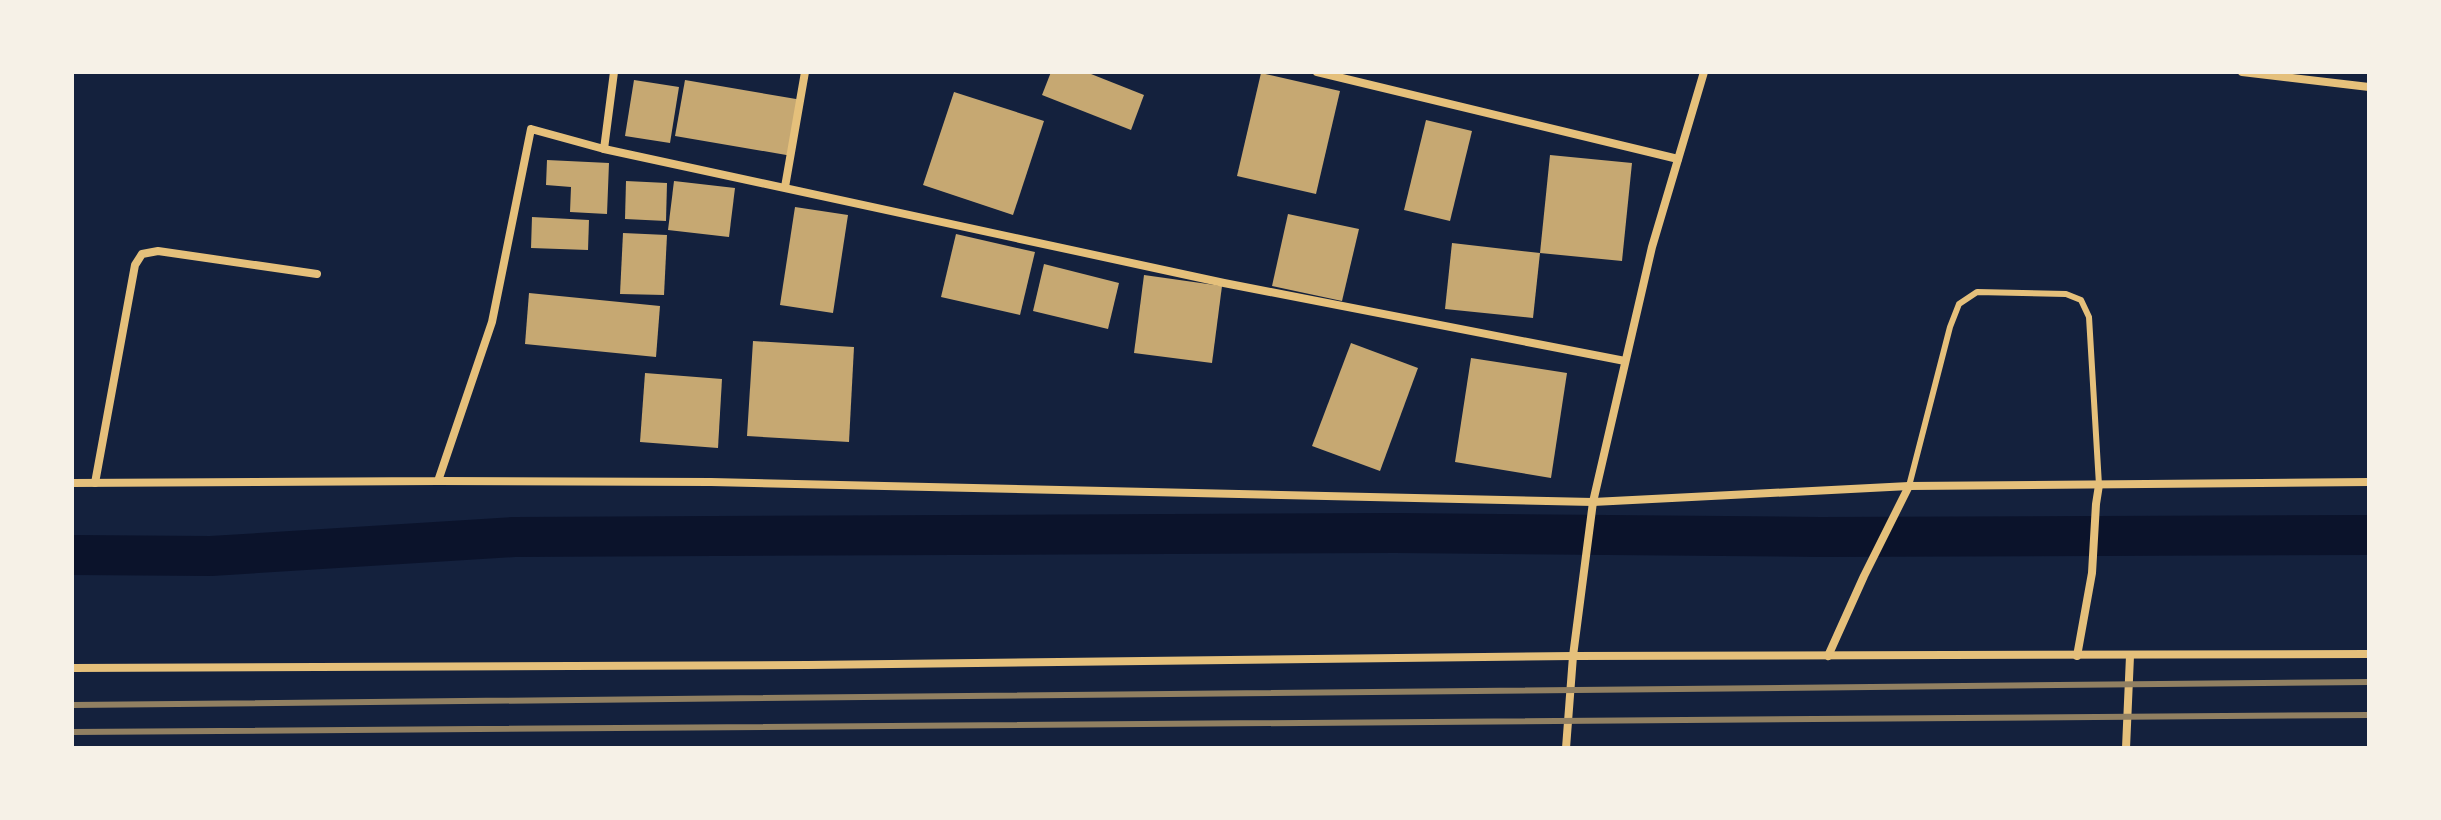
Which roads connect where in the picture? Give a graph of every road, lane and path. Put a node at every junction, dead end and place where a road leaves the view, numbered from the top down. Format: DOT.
graph roads {
  1 [pos="614,72"];
  2 [pos="805,72"];
  3 [pos="1317,72"];
  4 [pos="1704,72"];
  5 [pos="2242,72"];
  6 [pos="2369,87"];
  7 [pos="604,149"];
  8 [pos="1678,159"];
  9 [pos="785,187"];
  10 [pos="317,274"];
  11 [pos="1625,361"];
  12 [pos="438,481"];
  13 [pos="2369,482"];
  14 [pos="72,483"];
  15 [pos="95,483"];
  16 [pos="2099,485"];
  17 [pos="1909,486"];
  18 [pos="1593,502"];
  19 [pos="2369,654"];
  20 [pos="1573,656"];
  21 [pos="1828,656"];
  22 [pos="2077,656"];
  23 [pos="2130,656"];
  24 [pos="72,668"];
  25 [pos="1566,748"];
  26 [pos="2126,748"];
  1 -- 7 [label="street"];
  2 -- 9 [label="street"];
  3 -- 8 [label="street"];
  4 -- 8 [label="street"];
  5 -- 6 [label="street"];
  7 -- 9 [label="street"];
  7 -- 12 [label="street"];
  8 -- 11 [label="street"];
  9 -- 11 [label="street"];
  10 -- 15 [label="street"];
  11 -- 18 [label="street"];
  12 -- 15 [label="street"];
  12 -- 18 [label="street"];
  13 -- 16 [label="street"];
  14 -- 15 [label="street"];
  16 -- 17 [label="street"];
  16 -- 17 [label="lane"];
  16 -- 22 [label="street"];
  17 -- 18 [label="street"];
  17 -- 21 [label="street"];
  18 -- 20 [label="street"];
  19 -- 23 [label="street"];
  20 -- 21 [label="street"];
  20 -- 24 [label="street"];
  20 -- 25 [label="street"];
  21 -- 22 [label="street"];
  22 -- 23 [label="street"];
  23 -- 26 [label="street"];
}
